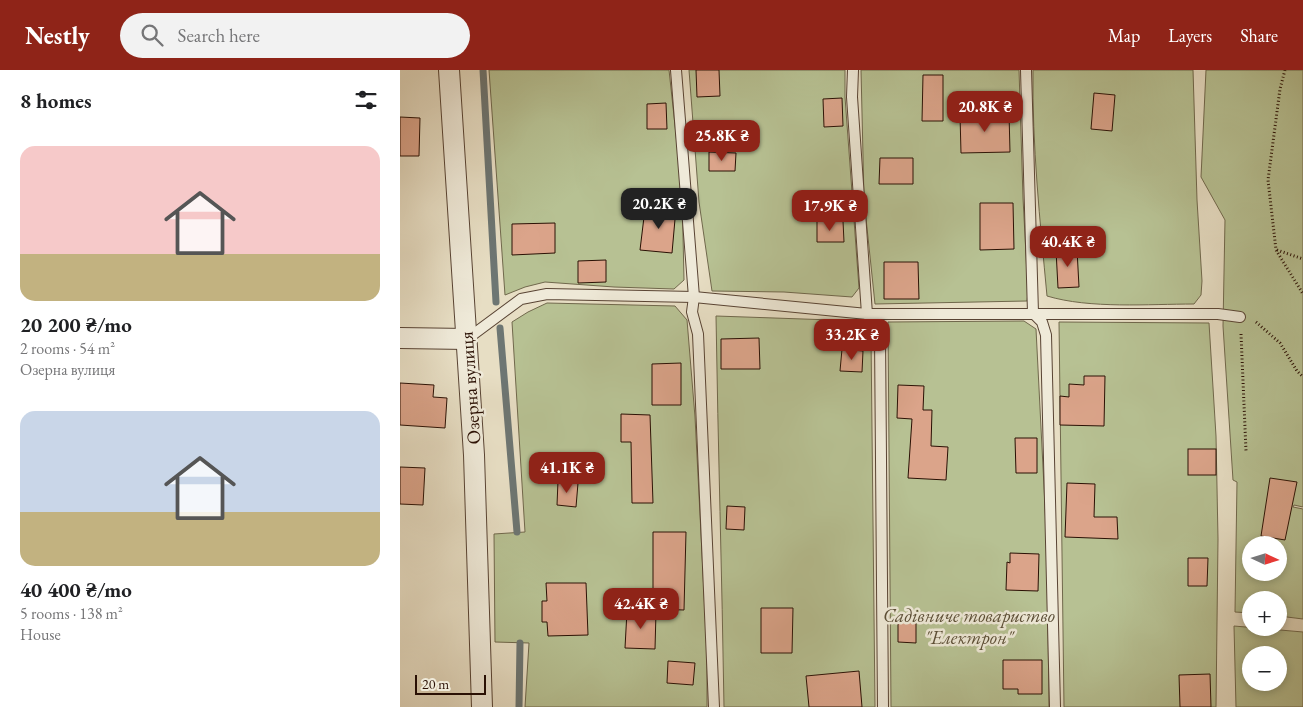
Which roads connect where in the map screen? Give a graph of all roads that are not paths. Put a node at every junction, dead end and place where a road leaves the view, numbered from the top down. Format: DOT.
graph roads {
  1 [pos="449,70"];
  2 [pos="676,70"];
  3 [pos="853,70"];
  4 [pos="1026,70"];
  5 [pos="694,297"];
  6 [pos="1033,313"];
  7 [pos="867,314"];
  8 [pos="1240,317"];
  9 [pos="400,338"];
  10 [pos="467,339"];
  11 [pos="482,707"];
  12 [pos="714,707"];
  13 [pos="883,707"];
  14 [pos="1055,707"];
  1 -- 10 [label="street, Озерна вулиця"];
  2 -- 5 [label="lane"];
  3 -- 7 [label="lane"];
  4 -- 6 [label="lane"];
  5 -- 7 [label="lane"];
  5 -- 10 [label="lane"];
  5 -- 12 [label="lane"];
  6 -- 7 [label="lane"];
  6 -- 8 [label="lane"];
  6 -- 14 [label="lane"];
  7 -- 13 [label="lane"];
  9 -- 10 [label="street"];
  10 -- 11 [label="street, Озерна вулиця"];
}
